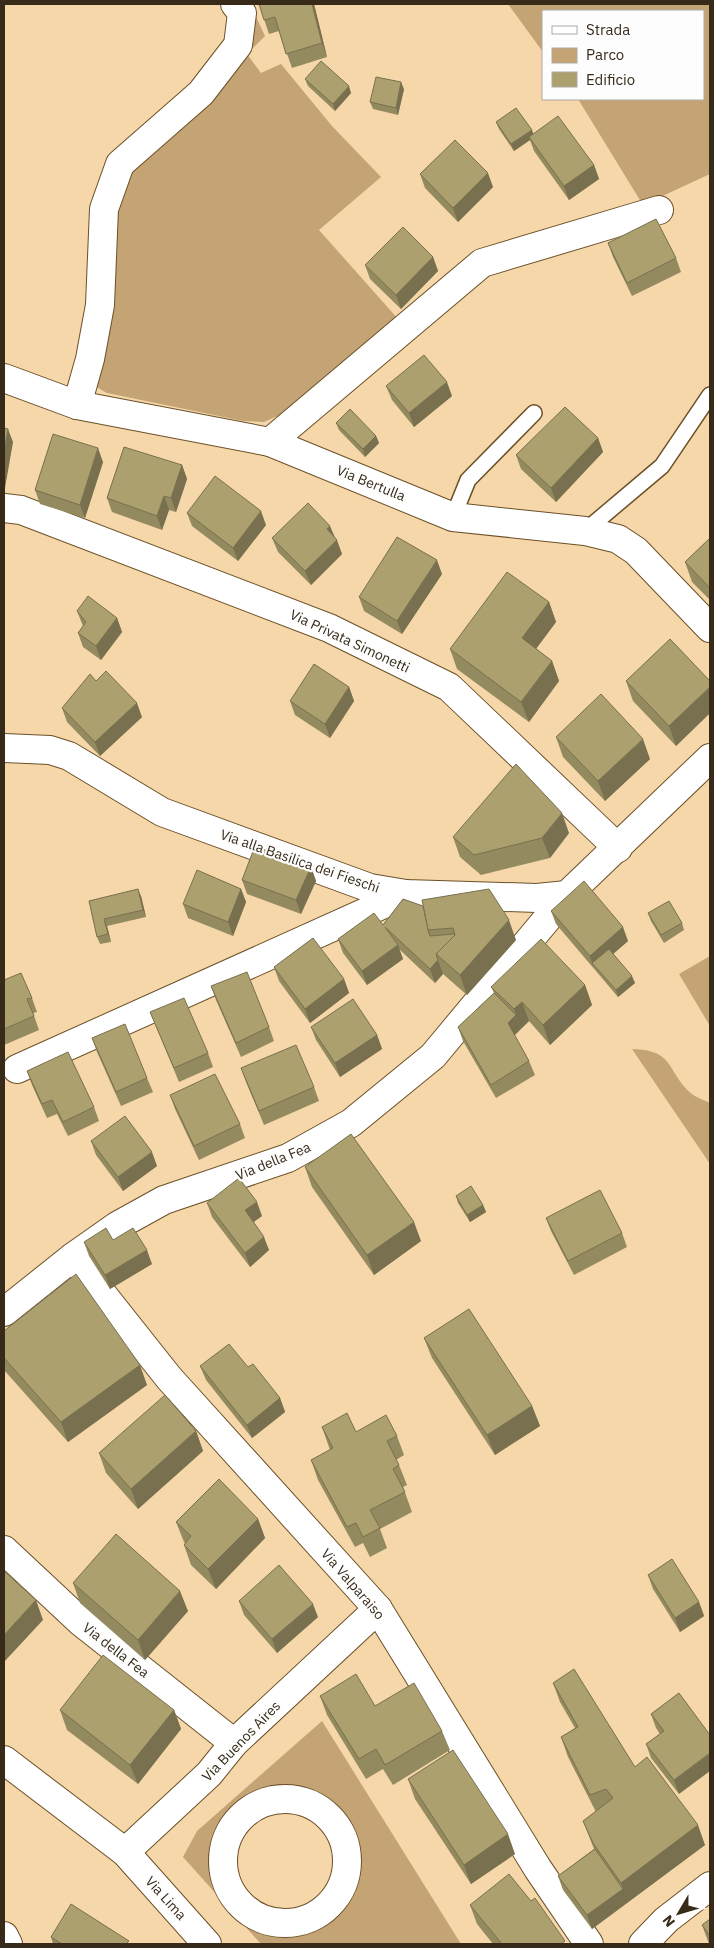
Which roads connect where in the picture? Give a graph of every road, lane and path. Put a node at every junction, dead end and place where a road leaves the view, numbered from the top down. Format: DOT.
graph roads {
  1 [pos="235,4"];
  2 [pos="659,210"];
  3 [pos="4,378"];
  4 [pos="710,395"];
  5 [pos="77,405"];
  6 [pos="534,413"];
  7 [pos="270,442"];
  8 [pos="4,508"];
  9 [pos="453,517"];
  10 [pos="585,531"];
  11 [pos="710,628"];
  12 [pos="4,748"];
  13 [pos="710,758"];
  14 [pos="618,848"];
  15 [pos="406,894"];
  16 [pos="567,895"];
  17 [pos="17,1069"];
  18 [pos="73,1257"];
  19 [pos="4,1312"];
  20 [pos="4,1550"];
  21 [pos="378,1609"];
  22 [pos="234,1743"];
  23 [pos="4,1760"];
  24 [pos="327,1816"];
  25 [pos="125,1852"];
  26 [pos="710,1886"];
  27 [pos="4,1936"];
  28 [pos="8,1944"];
  29 [pos="207,1944"];
  30 [pos="589,1944"];
  31 [pos="643,1944"];
  1 -- 5 [label="street"];
  2 -- 7 [label="street"];
  3 -- 5 [label="street, Via Bertulla"];
  4 -- 10 [label="lane"];
  5 -- 7 [label="street, Via Bertulla"];
  6 -- 9 [label="lane"];
  7 -- 9 [label="street, Via Bertulla"];
  8 -- 14 [label="street, Via Privata Simonetti"];
  9 -- 10 [label="street, Via Bertulla"];
  10 -- 11 [label="street, Via Bertulla"];
  12 -- 15 [label="street, Via alla Basilica dei Fieschi"];
  13 -- 14 [label="street"];
  14 -- 16 [label="street"];
  15 -- 16 [label="street, Via alla Basilica dei Fieschi"];
  15 -- 17 [label="street"];
  16 -- 18 [label="street, Via della Fea"];
  18 -- 19 [label="street, Via della Fea"];
  18 -- 21 [label="street, Via Valparaiso"];
  20 -- 22 [label="street, Via della Fea"];
  21 -- 22 [label="street, Via Buenos Aires"];
  21 -- 30 [label="street, Via Valparaiso"];
  22 -- 25 [label="street, Via Buenos Aires"];
  23 -- 25 [label="street, Via Lima"];
  24 -- 24 [label="street"];
  25 -- 29 [label="street, Via Lima"];
  26 -- 31 [label="street"];
  27 -- 28 [label="street"];
}
